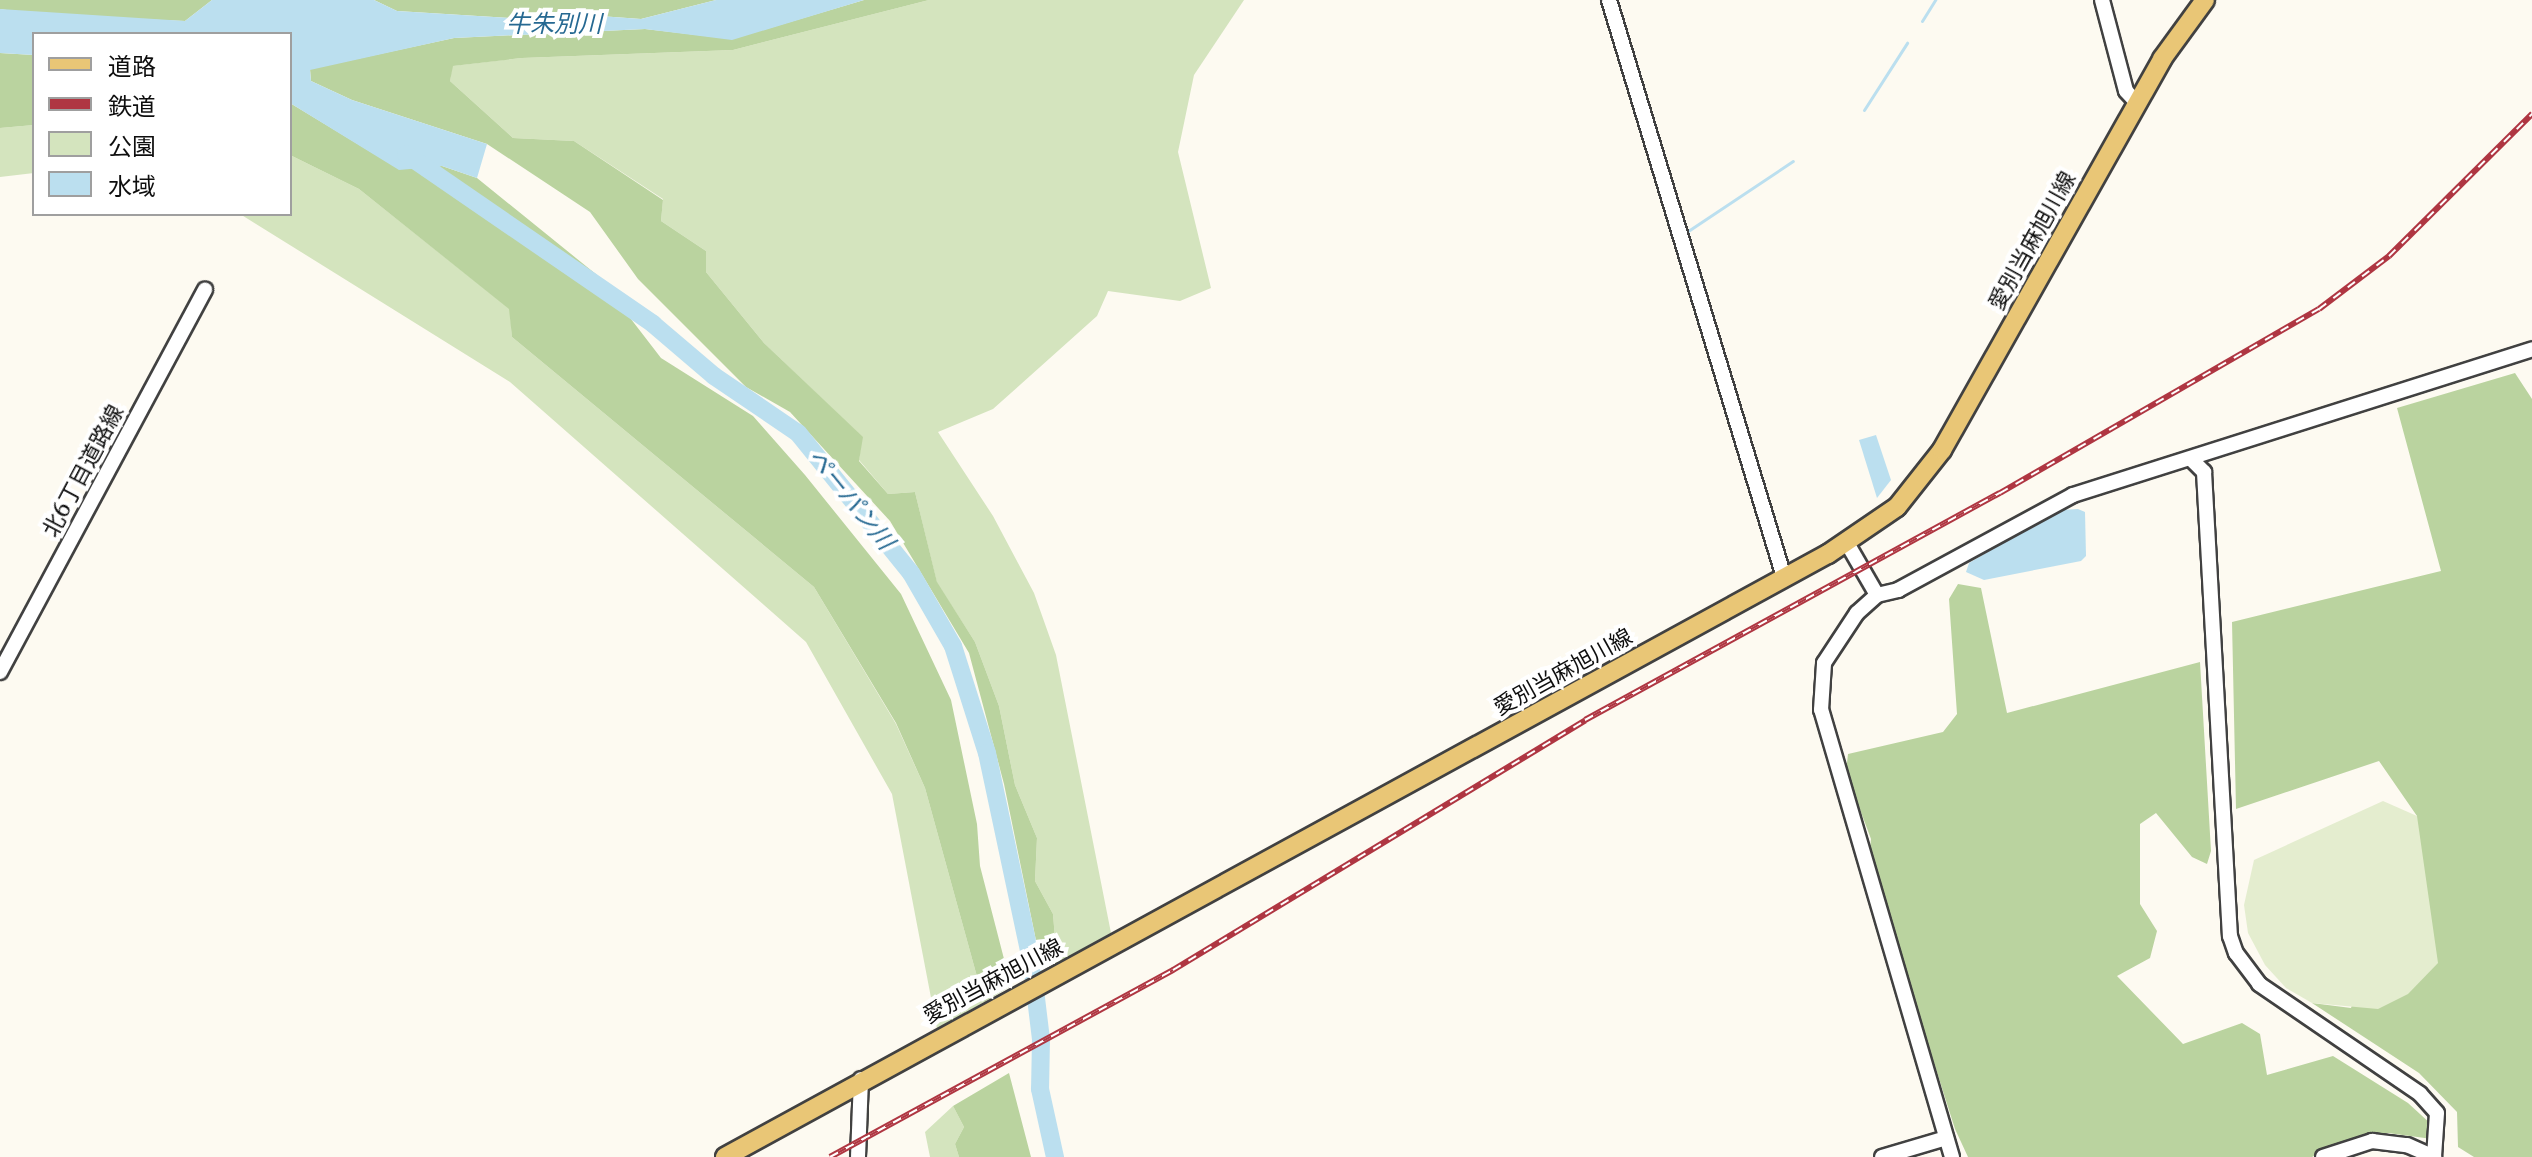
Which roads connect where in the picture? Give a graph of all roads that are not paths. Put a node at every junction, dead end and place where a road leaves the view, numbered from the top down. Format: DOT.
graph roads {
  1 [pos="1609,0"];
  2 [pos="2102,0"];
  3 [pos="2205,0"];
  4 [pos="2137,103"];
  5 [pos="205,290"];
  6 [pos="2532,349"];
  7 [pos="2193,461"];
  8 [pos="1847,543"];
  9 [pos="1784,577"];
  10 [pos="1877,595"];
  11 [pos="0,672"];
  12 [pos="861,1079"];
  13 [pos="1946,1138"];
  14 [pos="725,1157"];
  15 [pos="858,1157"];
  16 [pos="1882,1157"];
  17 [pos="1952,1157"];
  18 [pos="2323,1157"];
  19 [pos="2434,1157"];
  1 -- 9 [label="street"];
  2 -- 4 [label="street"];
  3 -- 4 [label="main road, 愛別当麻旭川線"];
  4 -- 8 [label="main road, 愛別当麻旭川線"];
  5 -- 11 [label="street, 北6丁目道路線"];
  6 -- 7 [label="street"];
  7 -- 10 [label="street"];
  7 -- 19 [label="street"];
  8 -- 9 [label="main road, 愛別当麻旭川線"];
  8 -- 10 [label="street"];
  9 -- 12 [label="main road, 愛別当麻旭川線"];
  10 -- 13 [label="street"];
  12 -- 14 [label="main road, 愛別当麻旭川線"];
  12 -- 15 [label="street"];
  13 -- 16 [label="street"];
  13 -- 17 [label="street"];
  18 -- 19 [label="street"];
}
